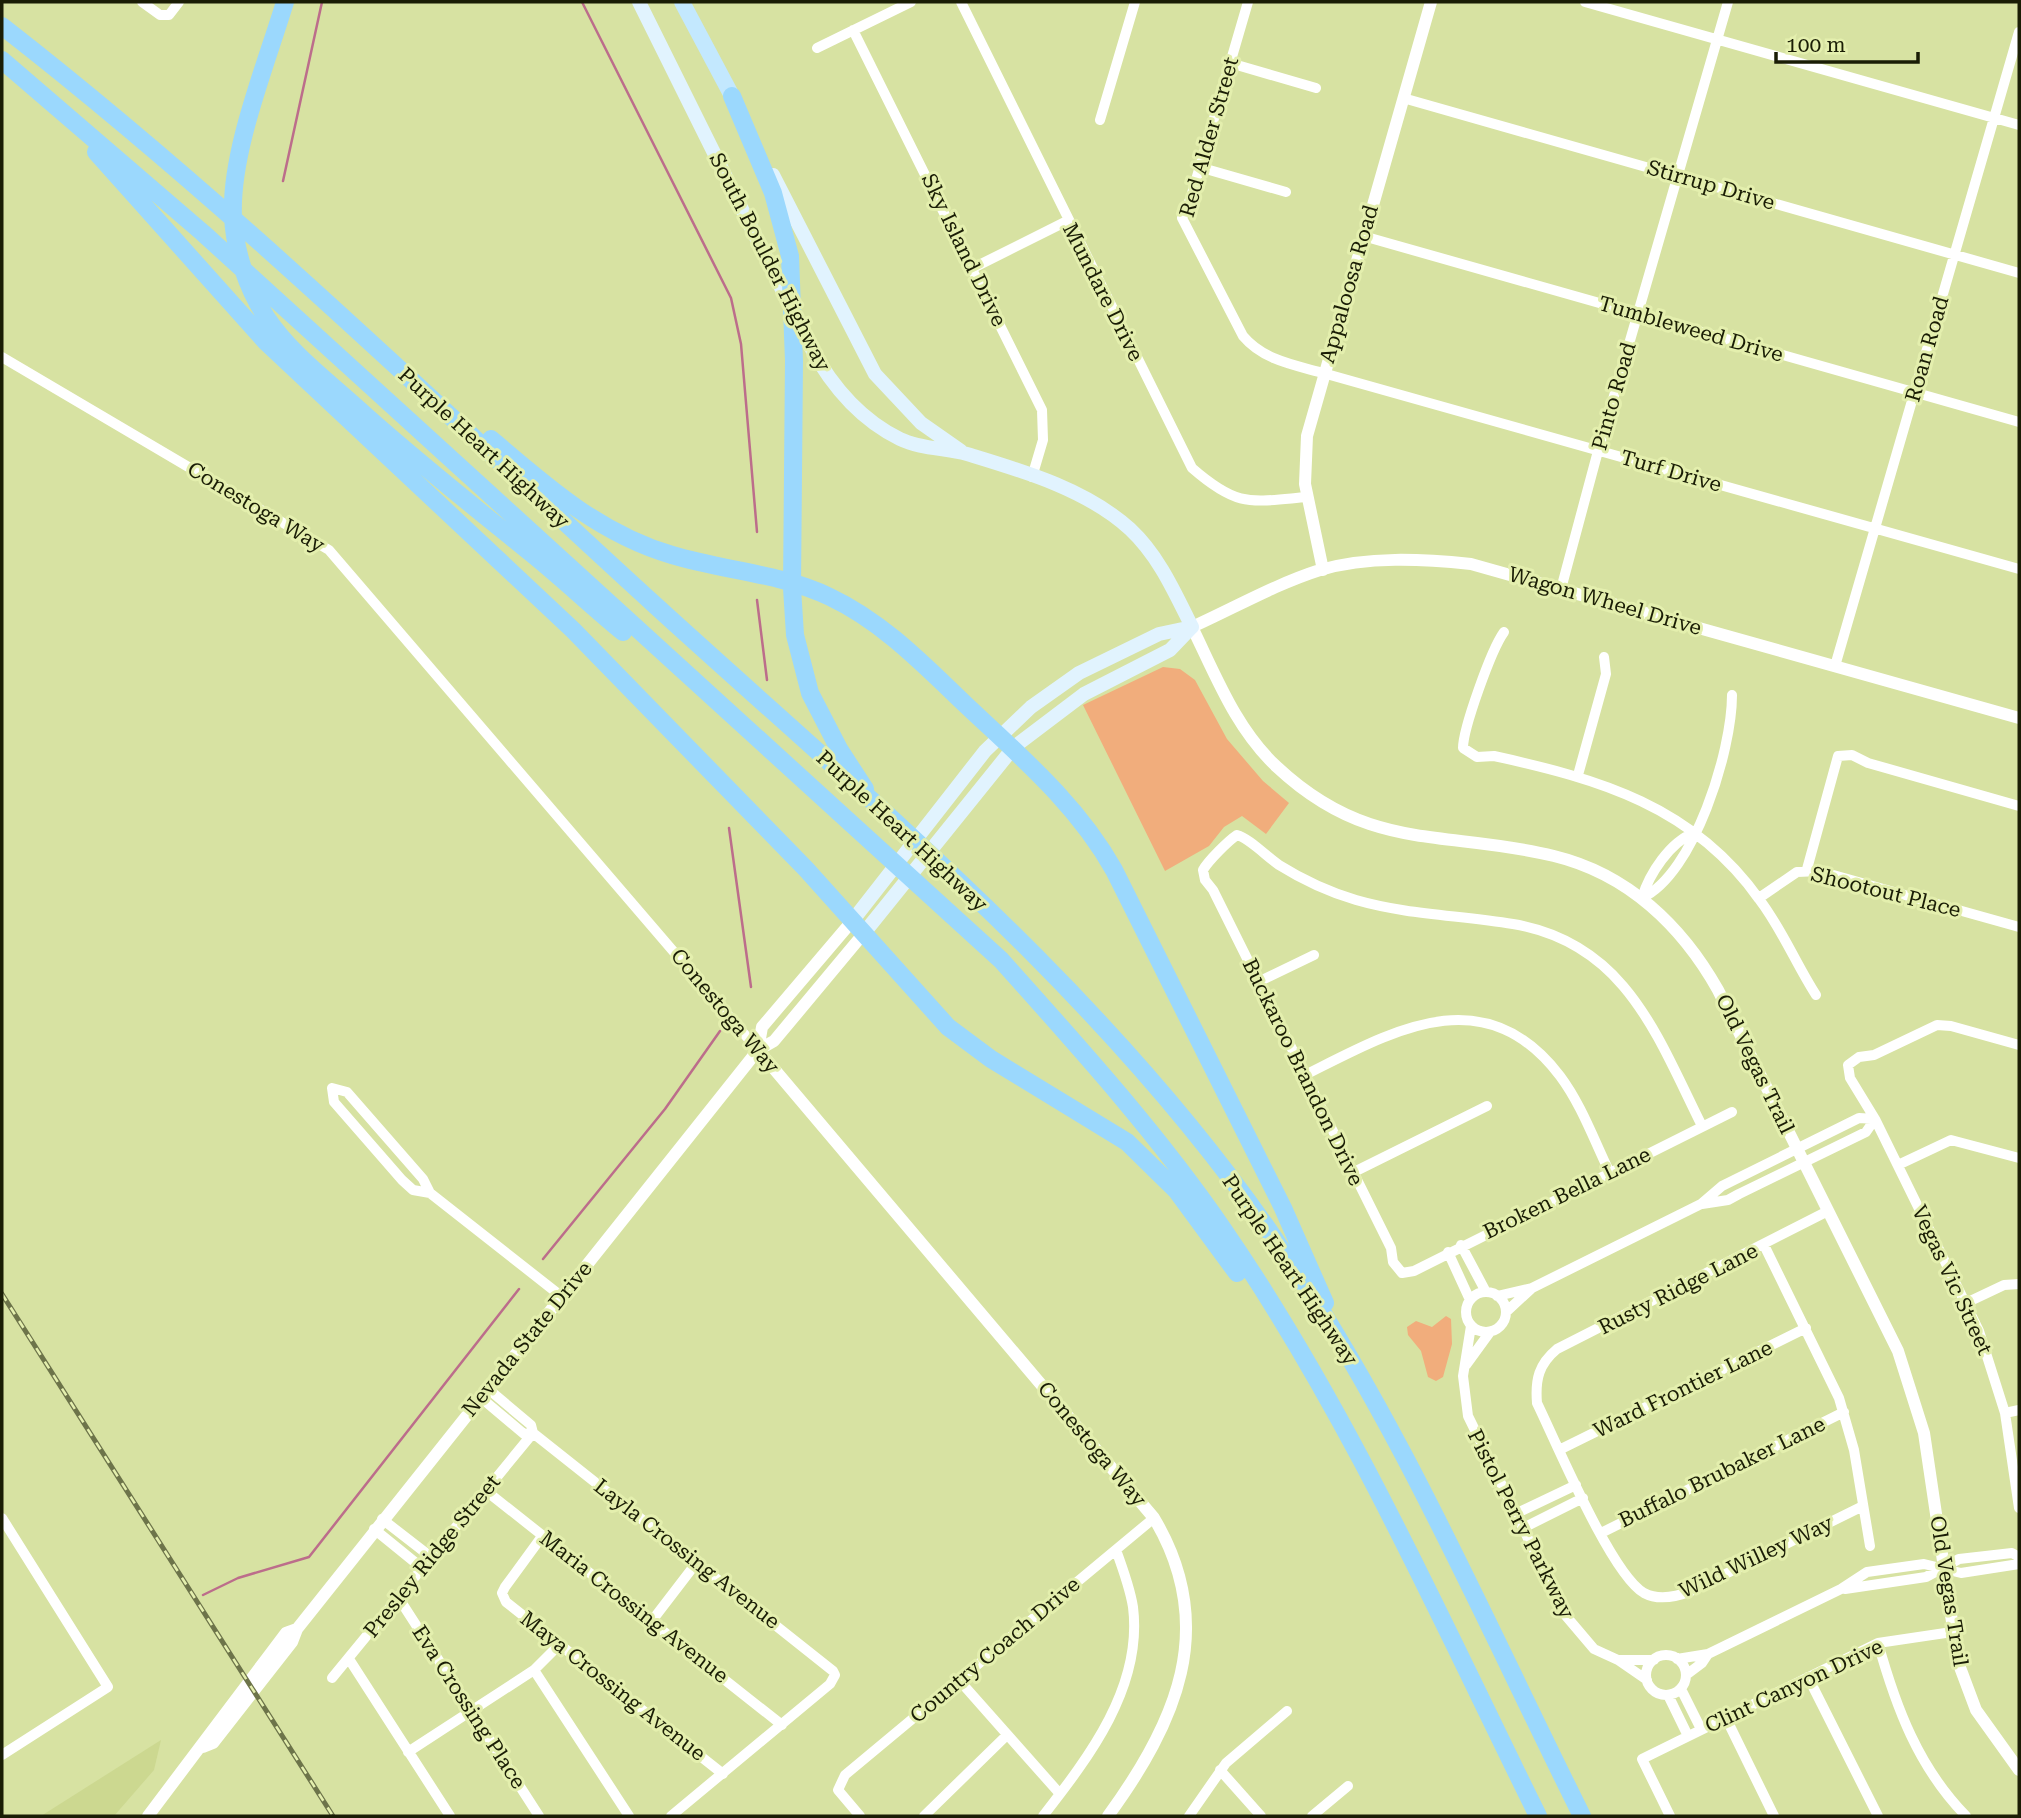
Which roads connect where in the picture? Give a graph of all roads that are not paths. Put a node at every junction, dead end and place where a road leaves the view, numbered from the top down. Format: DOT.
graph roads {
  1 [pos="142,2"];
  2 [pos="179,2"];
  3 [pos="285,2"];
  4 [pos="639,2"];
  5 [pos="682,2"];
  6 [pos="911,2"];
  7 [pos="961,2"];
  8 [pos="1135,2"];
  9 [pos="1248,2"];
  10 [pos="1431,2"];
  11 [pos="1585,2"];
  12 [pos="1728,2"];
  13 [pos="2,26"];
  14 [pos="853,30"];
  15 [pos="2019,32"];
  16 [pos="1718,39"];
  17 [pos="817,48"];
  18 [pos="2,62"];
  19 [pos="1230,63"];
  20 [pos="1316,88"];
  21 [pos="732,96"];
  22 [pos="1403,98"];
  23 [pos="1994,118"];
  24 [pos="1100,120"];
  25 [pos="2019,125"];
  26 [pos="1199,167"];
  27 [pos="1678,176"];
  28 [pos="1286,192"];
  29 [pos="1067,221"];
  30 [pos="246,227"];
  31 [pos="1363,236"];
  32 [pos="1955,254"];
  33 [pos="973,268"];
  34 [pos="2019,272"];
  35 [pos="1638,314"];
  36 [pos="2,357"];
  37 [pos="1323,373"];
  38 [pos="1915,392"];
  39 [pos="2019,422"];
  40 [pos="1598,451"];
  41 [pos="965,454"];
  42 [pos="1032,477"];
  43 [pos="1307,497"];
  44 [pos="1875,529"];
  45 [pos="1323,569"];
  46 [pos="2019,569"];
  47 [pos="1561,589"];
  48 [pos="1192,627"];
  49 [pos="1504,632"];
  50 [pos="1604,657"];
  51 [pos="1835,666"];
  52 [pos="1732,695"];
  53 [pos="2019,718"];
  54 [pos="1007,741"];
  55 [pos="1578,775"];
  56 [pos="803,781"];
  57 [pos="2019,806"];
  58 [pos="879,809"];
  59 [pos="1694,833"];
  60 [pos="1807,869"];
  61 [pos="1642,898"];
  62 [pos="1759,898"];
  63 [pos="858,926"];
  64 [pos="2019,927"];
  65 [pos="1314,955"];
  66 [pos="1258,982"];
  67 [pos="1816,995"];
  68 [pos="2019,1045"];
  69 [pos="758,1050"];
  70 [pos="1305,1075"];
  71 [pos="1487,1106"];
  72 [pos="1732,1112"];
  73 [pos="1875,1119"];
  74 [pos="1702,1126"];
  75 [pos="1800,1155"];
  76 [pos="2019,1158"];
  77 [pos="1898,1165"];
  78 [pos="1609,1171"];
  79 [pos="1353,1172"];
  80 [pos="430,1193"];
  81 [pos="1701,1204"];
  82 [pos="1828,1212"];
  83 [pos="1461,1245"];
  84 [pos="1764,1245"];
  85 [pos="1448,1252"];
  86 [pos="1402,1273"];
  87 [pos="2019,1284"];
  88 [pos="1532,1288"];
  89 [pos="1486,1292"];
  90 [pos="561,1296"];
  91 [pos="1497,1296"];
  92 [pos="1470,1300"];
  93 [pos="1966,1303"];
  94 [pos="1506,1312"];
  95 [pos="1471,1326"];
  96 [pos="1806,1328"];
  97 [pos="1490,1332"];
  98 [pos="1351,1360"];
  99 [pos="1466,1365"];
  100 [pos="483,1393"];
  101 [pos="2019,1409"];
  102 [pos="1844,1412"];
  103 [pos="2005,1413"];
  104 [pos="533,1433"];
  105 [pos="1559,1450"];
  106 [pos="1576,1485"];
  107 [pos="485,1490"];
  108 [pos="1583,1499"];
  109 [pos="1383,1503"];
  110 [pos="1863,1506"];
  111 [pos="2019,1508"];
  112 [pos="1515,1514"];
  113 [pos="2,1518"];
  114 [pos="1154,1518"];
  115 [pos="378,1524"];
  116 [pos="1523,1528"];
  117 [pos="1601,1532"];
  118 [pos="542,1535"];
  119 [pos="1870,1546"];
  120 [pos="1116,1550"];
  121 [pos="431,1557"];
  122 [pos="2019,1557"];
  123 [pos="697,1562"];
  124 [pos="2019,1563"];
  125 [pos="422,1568"];
  126 [pos="1943,1568"];
  127 [pos="398,1597"];
  128 [pos="651,1622"];
  129 [pos="1952,1632"];
  130 [pos="1878,1643"];
  131 [pos="559,1645"];
  132 [pos="1708,1654"];
  133 [pos="349,1659"];
  134 [pos="1677,1659"];
  135 [pos="1618,1660"];
  136 [pos="1654,1660"];
  137 [pos="534,1670"];
  138 [pos="1686,1675"];
  139 [pos="1808,1676"];
  140 [pos="332,1678"];
  141 [pos="958,1680"];
  142 [pos="1647,1680"];
  143 [pos="1681,1689"];
  144 [pos="1668,1695"];
  145 [pos="471,1710"];
  146 [pos="1287,1711"];
  147 [pos="1726,1718"];
  148 [pos="782,1725"];
  149 [pos="1701,1729"];
  150 [pos="1007,1735"];
  151 [pos="1688,1736"];
  152 [pos="408,1752"];
  153 [pos="2,1755"];
  154 [pos="1220,1770"];
  155 [pos="2019,1770"];
  156 [pos="723,1774"];
  157 [pos="1348,1786"];
  158 [pos="1060,1794"];
  159 [pos="1959,1814"];
  160 [pos="148,1816"];
  161 [pos="450,1816"];
  162 [pos="539,1816"];
  163 [pos="628,1816"];
  164 [pos="671,1816"];
  165 [pos="860,1816"];
  166 [pos="924,1816"];
  167 [pos="1043,1816"];
  168 [pos="1108,1816"];
  169 [pos="1189,1816"];
  170 [pos="1261,1816"];
  171 [pos="1312,1816"];
  172 [pos="1538,1816"];
  173 [pos="1582,1816"];
  174 [pos="1670,1816"];
  175 [pos="1774,1816"];
  176 [pos="1878,1816"];
  1 -- 2 [label="street"];
  3 -- 56 [label="highway"];
  4 -- 41 [label="main road, South Boulder Highway"];
  5 -- 21 [label="main road, South Boulder Highway"];
  6 -- 14 [label="street"];
  7 -- 29 [label="street, Mundare Drive"];
  8 -- 24 [label="street"];
  9 -- 19 [label="street, Red Alder Street"];
  10 -- 22 [label="street, Appaloosa Road"];
  11 -- 16 [label="street"];
  12 -- 16 [label="street, Pinto Road"];
  13 -- 30 [label="highway, Purple Heart Highway"];
  14 -- 17 [label="street"];
  14 -- 33 [label="street, Sky Island Drive"];
  15 -- 23 [label="street, Roan Road"];
  16 -- 23 [label="street"];
  16 -- 27 [label="street, Pinto Road"];
  18 -- 56 [label="highway, Purple Heart Highway"];
  18 -- 63 [label="highway"];
  19 -- 20 [label="street"];
  19 -- 26 [label="street, Red Alder Street"];
  21 -- 41 [label="main road, South Boulder Highway"];
  21 -- 58 [label="highway"];
  22 -- 27 [label="street, Stirrup Drive"];
  22 -- 31 [label="street, Appaloosa Road"];
  23 -- 25 [label="street"];
  23 -- 32 [label="street, Roan Road"];
  26 -- 28 [label="street"];
  26 -- 37 [label="street, Red Alder Street"];
  27 -- 32 [label="street, Stirrup Drive"];
  27 -- 35 [label="street, Pinto Road"];
  29 -- 33 [label="street"];
  29 -- 43 [label="street, Mundare Drive"];
  30 -- 54 [label="highway"];
  30 -- 58 [label="highway, Purple Heart Highway"];
  31 -- 35 [label="street, Tumbleweed Drive"];
  31 -- 37 [label="street, Appaloosa Road"];
  32 -- 34 [label="street, Stirrup Drive"];
  32 -- 38 [label="street, Roan Road"];
  33 -- 42 [label="street, Sky Island Drive"];
  35 -- 38 [label="street, Tumbleweed Drive"];
  35 -- 40 [label="street, Pinto Road"];
  36 -- 69 [label="street, Conestoga Way"];
  37 -- 40 [label="street, Turf Drive"];
  37 -- 43 [label="street, Appaloosa Road"];
  38 -- 39 [label="street, Tumbleweed Drive"];
  38 -- 44 [label="street, Roan Road"];
  40 -- 44 [label="street, Turf Drive"];
  40 -- 47 [label="street, Pinto Road"];
  41 -- 42 [label="main road, South Boulder Highway"];
  42 -- 48 [label="main road, South Boulder Highway"];
  43 -- 45 [label="street, Appaloosa Road"];
  44 -- 46 [label="street, Turf Drive"];
  44 -- 51 [label="street, Roan Road"];
  45 -- 47 [label="street, Wagon Wheel Drive"];
  45 -- 48 [label="street, Wagon Wheel Drive"];
  47 -- 51 [label="street, Wagon Wheel Drive"];
  48 -- 54 [label="main road, Wagon Wheel Drive"];
  48 -- 54 [label="main road, Wagon Wheel Drive"];
  48 -- 61 [label="street, Old Vegas Trail"];
  49 -- 55 [label="street"];
  50 -- 55 [label="street"];
  51 -- 53 [label="street, Wagon Wheel Drive"];
  52 -- 59 [label="street"];
  54 -- 63 [label="main road, Wagon Wheel Drive"];
  54 -- 63 [label="main road, Wagon Wheel Drive"];
  54 -- 98 [label="highway"];
  55 -- 59 [label="street"];
  56 -- 109 [label="highway, Purple Heart Highway"];
  57 -- 60 [label="street"];
  58 -- 98 [label="highway, Purple Heart Highway"];
  59 -- 61 [label="street"];
  59 -- 62 [label="street"];
  60 -- 62 [label="street, Shootout Place"];
  60 -- 64 [label="street, Shootout Place"];
  61 -- 75 [label="street, Old Vegas Trail"];
  62 -- 67 [label="street"];
  63 -- 69 [label="street, Nevada State Drive"];
  63 -- 69 [label="street, Nevada State Drive"];
  63 -- 109 [label="highway"];
  65 -- 66 [label="street"];
  66 -- 70 [label="street, Buckaroo Brandon Drive"];
  66 -- 74 [label="street, Buckaroo Brandon Drive"];
  68 -- 73 [label="street, Vegas Vic Street"];
  69 -- 90 [label="street, Nevada State Drive"];
  69 -- 114 [label="street, Conestoga Way"];
  70 -- 78 [label="street"];
  70 -- 79 [label="street, Buckaroo Brandon Drive"];
  71 -- 79 [label="street"];
  72 -- 74 [label="street, Broken Bella Lane"];
  73 -- 75 [label="street"];
  73 -- 75 [label="street"];
  73 -- 77 [label="street, Vegas Vic Street"];
  74 -- 78 [label="street, Broken Bella Lane"];
  75 -- 81 [label="street"];
  75 -- 81 [label="street"];
  75 -- 82 [label="street, Old Vegas Trail"];
  76 -- 77 [label="street"];
  77 -- 93 [label="street, Vegas Vic Street"];
  78 -- 83 [label="street, Broken Bella Lane"];
  79 -- 86 [label="street, Buckaroo Brandon Drive"];
  80 -- 80 [label="street"];
  80 -- 90 [label="street"];
  81 -- 88 [label="street"];
  82 -- 84 [label="street, Rusty Ridge Lane"];
  82 -- 126 [label="street, Old Vegas Trail"];
  83 -- 85 [label="street, Broken Bella Lane"];
  83 -- 89 [label="street"];
  84 -- 96 [label="street"];
  84 -- 105 [label="street, Rusty Ridge Lane"];
  85 -- 86 [label="street, Broken Bella Lane"];
  85 -- 92 [label="street"];
  87 -- 93 [label="street"];
  88 -- 91 [label="street"];
  88 -- 94 [label="street"];
  89 -- 91 [label="street"];
  89 -- 92 [label="street"];
  90 -- 100 [label="street, Nevada State Drive"];
  91 -- 94 [label="street"];
  92 -- 95 [label="street"];
  93 -- 103 [label="street, Vegas Vic Street"];
  94 -- 97 [label="street"];
  95 -- 97 [label="street"];
  95 -- 99 [label="street, Pistol Perry Parkway"];
  96 -- 102 [label="street"];
  96 -- 105 [label="street, Ward Frontier Lane"];
  97 -- 99 [label="street"];
  98 -- 173 [label="highway, Purple Heart Highway"];
  99 -- 112 [label="street, Pistol Perry Parkway"];
  100 -- 104 [label="street, Layla Crossing Avenue"];
  100 -- 115 [label="street, Nevada State Drive"];
  101 -- 103 [label="street"];
  102 -- 110 [label="street"];
  102 -- 117 [label="street, Buffalo Brubaker Lane"];
  103 -- 111 [label="street, Vegas Vic Street"];
  104 -- 107 [label="street, Presley Ridge Street"];
  104 -- 123 [label="street, Layla Crossing Avenue"];
  105 -- 106 [label="street"];
  106 -- 108 [label="street"];
  106 -- 112 [label="street"];
  107 -- 118 [label="street, Maria Crossing Avenue"];
  107 -- 121 [label="street, Presley Ridge Street"];
  108 -- 116 [label="street"];
  108 -- 117 [label="street"];
  109 -- 172 [label="highway, Purple Heart Highway"];
  110 -- 117 [label="street, Wild Willey Way"];
  110 -- 119 [label="street"];
  112 -- 116 [label="street, Pistol Perry Parkway"];
  113 -- 153 [label="street"];
  114 -- 120 [label="street, Country Coach Drive"];
  114 -- 168 [label="street, Conestoga Way"];
  115 -- 121 [label="street"];
  115 -- 125 [label="street"];
  115 -- 160 [label="street, Nevada State Drive"];
  116 -- 135 [label="street, Pistol Perry Parkway"];
  118 -- 128 [label="street, Maria Crossing Avenue"];
  118 -- 131 [label="street, Maya Crossing Avenue"];
  120 -- 141 [label="street, Country Coach Drive"];
  120 -- 158 [label="street"];
  121 -- 125 [label="street, Presley Ridge Street"];
  122 -- 126 [label="street"];
  123 -- 128 [label="street"];
  123 -- 148 [label="street, Layla Crossing Avenue"];
  124 -- 126 [label="street"];
  125 -- 127 [label="street, Presley Ridge Street"];
  126 -- 129 [label="street, Old Vegas Trail"];
  126 -- 132 [label="street"];
  127 -- 133 [label="street, Presley Ridge Street"];
  127 -- 145 [label="street, Eva Crossing Place"];
  128 -- 148 [label="street, Maria Crossing Avenue"];
  129 -- 130 [label="street, Clint Canyon Drive"];
  129 -- 155 [label="street, Old Vegas Trail"];
  130 -- 139 [label="street, Clint Canyon Drive"];
  130 -- 159 [label="street"];
  131 -- 137 [label="street"];
  131 -- 156 [label="street, Maya Crossing Avenue"];
  132 -- 134 [label="street"];
  132 -- 138 [label="street"];
  133 -- 140 [label="street, Presley Ridge Street"];
  133 -- 152 [label="street"];
  134 -- 136 [label="street"];
  134 -- 138 [label="street"];
  135 -- 136 [label="street, Pistol Perry Parkway"];
  135 -- 142 [label="street, Pistol Perry Parkway"];
  136 -- 142 [label="street"];
  137 -- 145 [label="street"];
  137 -- 163 [label="street"];
  138 -- 143 [label="street"];
  139 -- 147 [label="street, Clint Canyon Drive"];
  139 -- 176 [label="street"];
  141 -- 150 [label="street"];
  141 -- 165 [label="street, Country Coach Drive"];
  142 -- 144 [label="street"];
  143 -- 144 [label="street"];
  143 -- 149 [label="street"];
  144 -- 151 [label="street"];
  145 -- 152 [label="street"];
  145 -- 162 [label="street, Eva Crossing Place"];
  146 -- 154 [label="street"];
  147 -- 149 [label="street, Clint Canyon Drive"];
  147 -- 175 [label="street"];
  148 -- 156 [label="street"];
  149 -- 151 [label="street, Clint Canyon Drive"];
  150 -- 158 [label="street"];
  150 -- 166 [label="street"];
  151 -- 174 [label="street, Clint Canyon Drive"];
  152 -- 161 [label="street"];
  154 -- 169 [label="street"];
  154 -- 170 [label="street"];
  156 -- 164 [label="street"];
  157 -- 171 [label="street"];
  158 -- 167 [label="street"];
}
